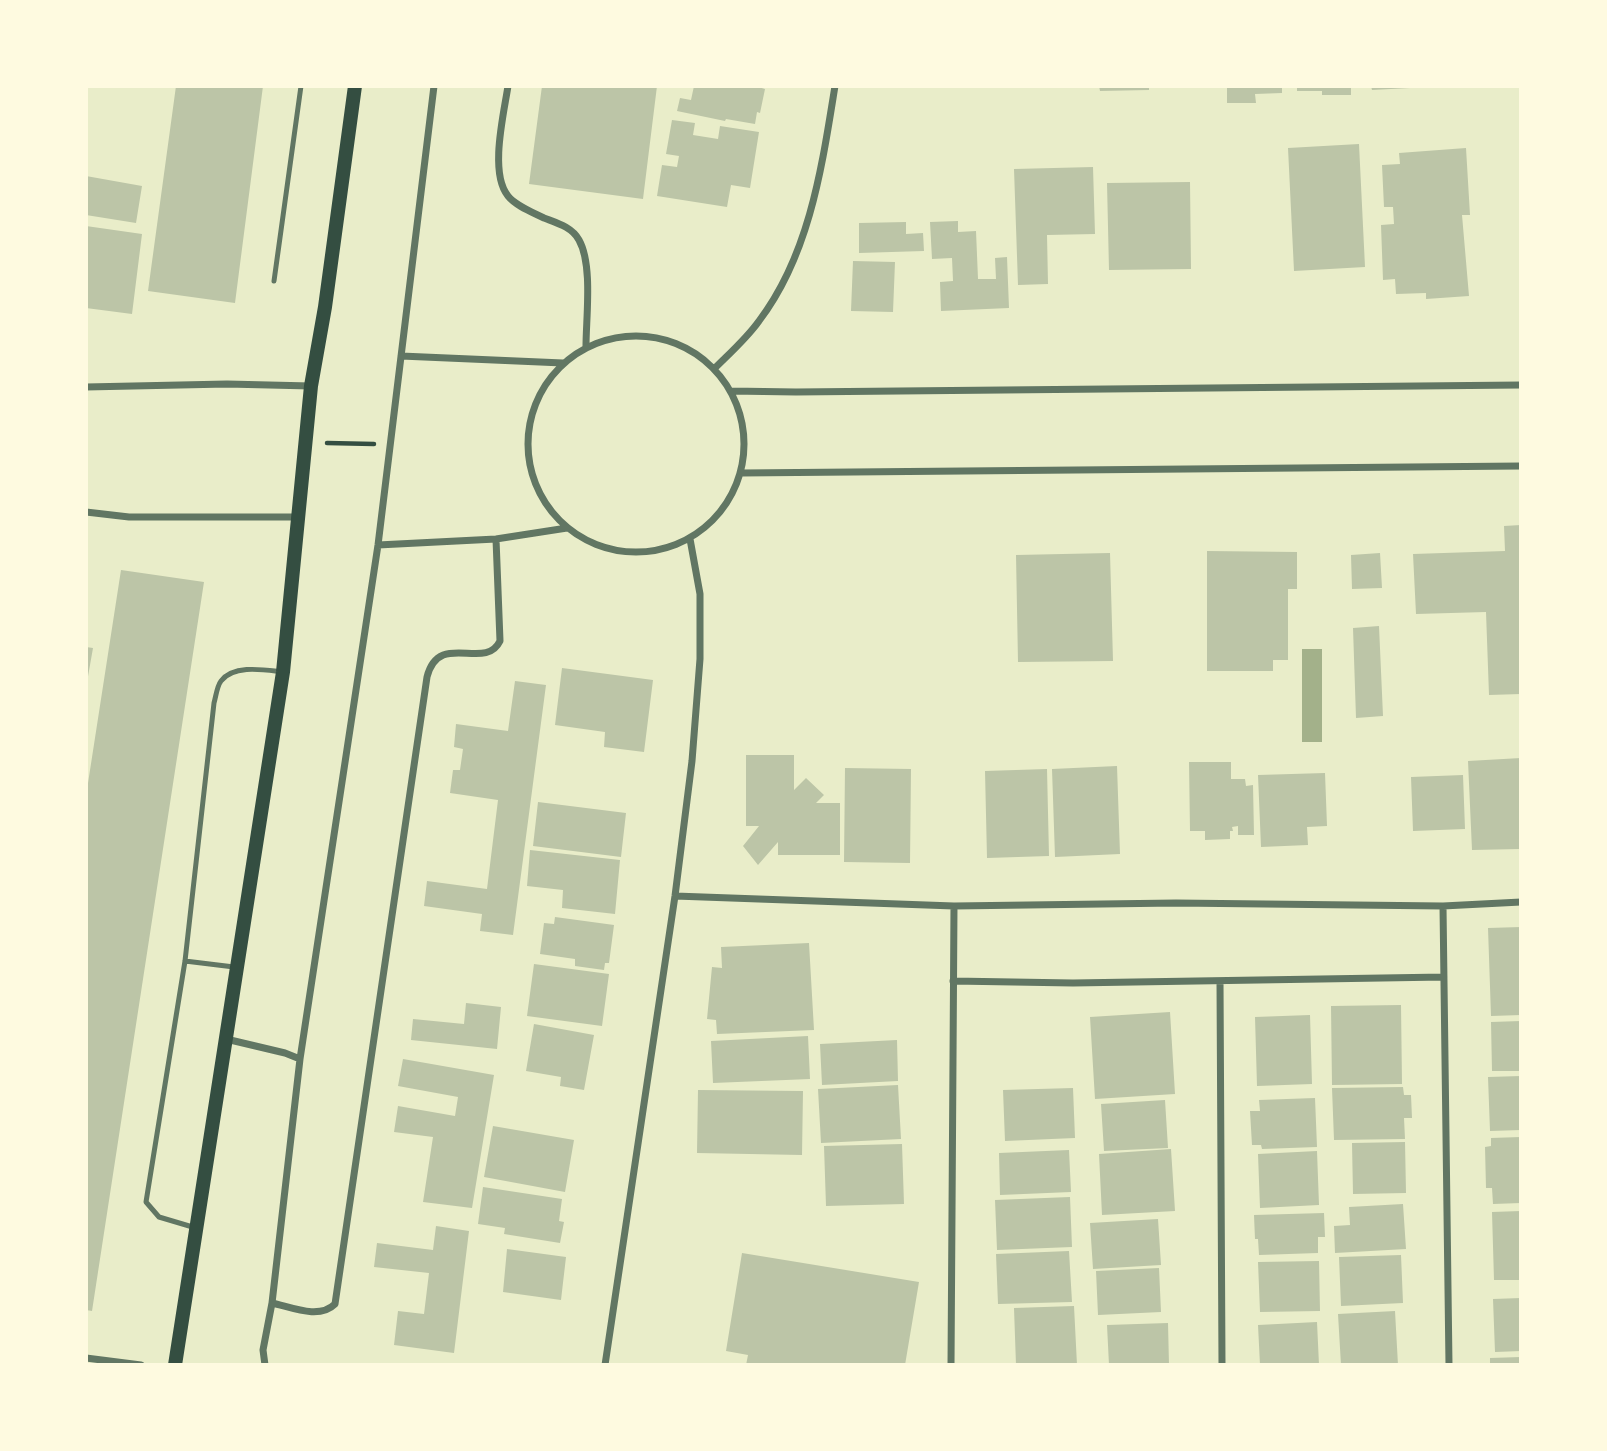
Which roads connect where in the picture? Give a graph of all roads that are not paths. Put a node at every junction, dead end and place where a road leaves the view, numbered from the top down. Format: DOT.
graph roads {
  1 [pos="301,86"];
  2 [pos="355,86"];
  3 [pos="435,86"];
  4 [pos="508,86"];
  5 [pos="835,86"];
  6 [pos="274,281"];
  7 [pos="586,346"];
  8 [pos="401,356"];
  9 [pos="563,363"];
  10 [pos="715,368"];
  11 [pos="1521,385"];
  12 [pos="311,386"];
  13 [pos="86,387"];
  14 [pos="732,391"];
  15 [pos="1521,466"];
  16 [pos="741,473"];
  17 [pos="86,512"];
  18 [pos="297,517"];
  19 [pos="567,528"];
  20 [pos="496,539"];
  21 [pos="690,539"];
  22 [pos="378,545"];
  23 [pos="283,672"];
  24 [pos="675,896"];
  25 [pos="1521,902"];
  26 [pos="954,906"];
  27 [pos="1443,906"];
  28 [pos="185,961"];
  29 [pos="236,967"];
  30 [pos="1444,977"];
  31 [pos="953,981"];
  32 [pos="1220,981"];
  33 [pos="226,1038"];
  34 [pos="300,1059"];
  35 [pos="196,1228"];
  36 [pos="272,1303"];
  37 [pos="86,1358"];
  38 [pos="141,1365"];
  39 [pos="175,1365"];
  40 [pos="265,1365"];
  41 [pos="605,1365"];
  42 [pos="951,1365"];
  43 [pos="1222,1365"];
  44 [pos="1449,1365"];
  1 -- 6 [label="lane"];
  2 -- 12 [label="main road"];
  3 -- 8 [label="street"];
  4 -- 7 [label="street"];
  5 -- 10 [label="street"];
  7 -- 9 [label="street"];
  7 -- 10 [label="street"];
  8 -- 9 [label="street"];
  8 -- 22 [label="street"];
  9 -- 19 [label="street"];
  10 -- 14 [label="street"];
  11 -- 14 [label="street"];
  12 -- 13 [label="street"];
  12 -- 18 [label="main road"];
  14 -- 16 [label="street"];
  15 -- 16 [label="street"];
  16 -- 21 [label="street"];
  17 -- 18 [label="street"];
  18 -- 23 [label="main road"];
  19 -- 20 [label="street"];
  19 -- 21 [label="street"];
  20 -- 22 [label="street"];
  20 -- 36 [label="street"];
  21 -- 24 [label="street"];
  22 -- 34 [label="street"];
  23 -- 28 [label="lane"];
  23 -- 29 [label="main road"];
  24 -- 26 [label="street"];
  24 -- 41 [label="street"];
  25 -- 27 [label="street"];
  26 -- 27 [label="street"];
  26 -- 31 [label="street"];
  27 -- 30 [label="street"];
  28 -- 29 [label="lane"];
  28 -- 35 [label="lane"];
  29 -- 33 [label="main road"];
  30 -- 32 [label="street"];
  30 -- 44 [label="street"];
  31 -- 32 [label="street"];
  31 -- 42 [label="street"];
  32 -- 43 [label="street"];
  33 -- 34 [label="street"];
  33 -- 35 [label="main road"];
  34 -- 36 [label="street"];
  35 -- 39 [label="main road"];
  36 -- 40 [label="street"];
  37 -- 38 [label="street"];
}
